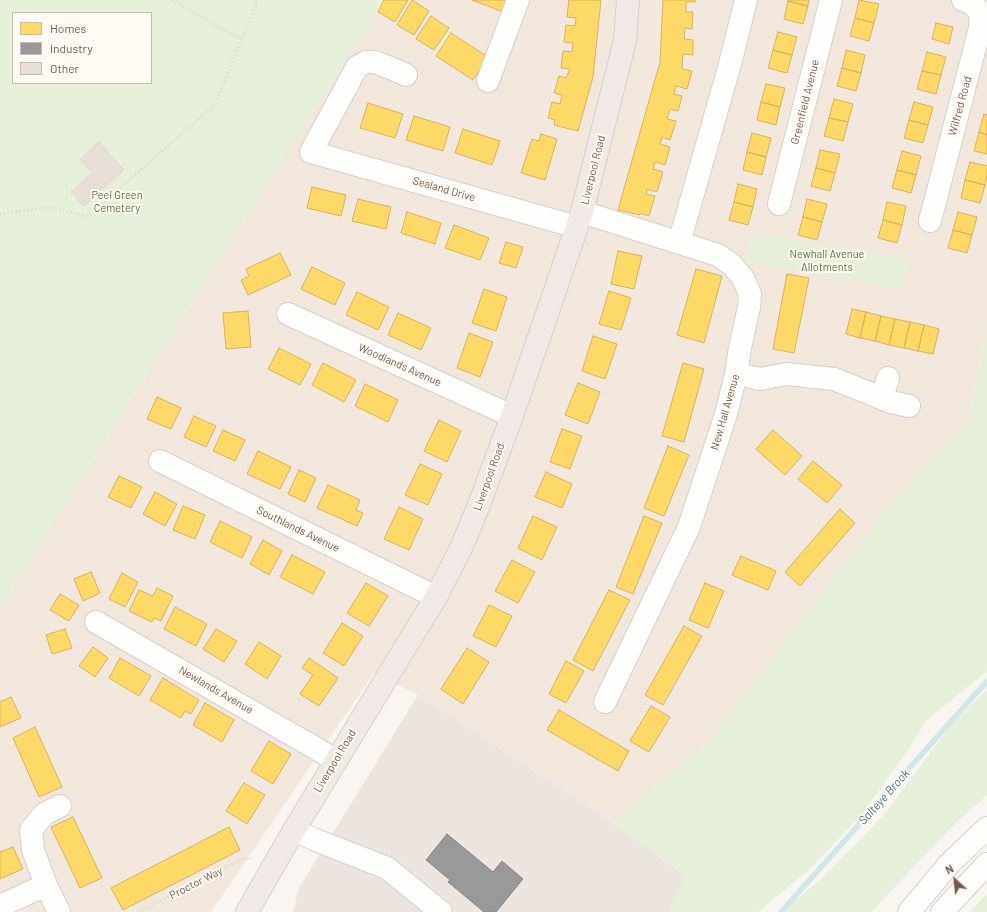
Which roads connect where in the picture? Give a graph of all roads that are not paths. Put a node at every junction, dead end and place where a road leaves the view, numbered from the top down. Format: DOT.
graph roads {
  1 [pos="518,0"];
  2 [pos="628,0"];
  3 [pos="746,0"];
  4 [pos="831,0"];
  5 [pos="963,0"];
  6 [pos="406,75"];
  7 [pos="488,81"];
  8 [pos="779,204"];
  9 [pos="580,219"];
  10 [pos="930,221"];
  11 [pos="679,243"];
  12 [pos="288,314"];
  13 [pos="736,374"];
  14 [pos="909,406"];
  15 [pos="512,416"];
  16 [pos="160,461"];
  17 [pos="436,597"];
  18 [pos="96,622"];
  19 [pos="605,702"];
  20 [pos="336,760"];
  21 [pos="60,806"];
  22 [pos="987,828"];
  23 [pos="294,830"];
  24 [pos="987,864"];
  25 [pos="46,885"];
  26 [pos="0,906"];
  27 [pos="59,912"];
  28 [pos="247,912"];
  29 [pos="441,912"];
  30 [pos="909,912"];
  31 [pos="942,912"];
  1 -- 7 [label="street"];
  2 -- 9 [label="highway, Liverpool Road"];
  3 -- 11 [label="street"];
  4 -- 8 [label="street, Greenfield Avenue"];
  5 -- 10 [label="street, Wilfred Road"];
  6 -- 9 [label="street, Sealand Drive"];
  9 -- 11 [label="street, New Hall Avenue"];
  9 -- 15 [label="highway, Liverpool Road"];
  11 -- 13 [label="street, New Hall Avenue"];
  12 -- 15 [label="street, Woodlands Avenue"];
  13 -- 14 [label="street"];
  13 -- 19 [label="street, New Hall Avenue"];
  15 -- 17 [label="highway, Liverpool Road"];
  16 -- 17 [label="street, Southlands Avenue"];
  17 -- 20 [label="highway, Liverpool Road"];
  18 -- 20 [label="street, Newlands Avenue"];
  20 -- 23 [label="highway, Liverpool Road"];
  21 -- 25 [label="street"];
  22 -- 30 [label="street"];
  23 -- 28 [label="highway, Liverpool Road"];
  23 -- 29 [label="street"];
  24 -- 31 [label="street"];
  25 -- 26 [label="street"];
  25 -- 27 [label="street"];
}
